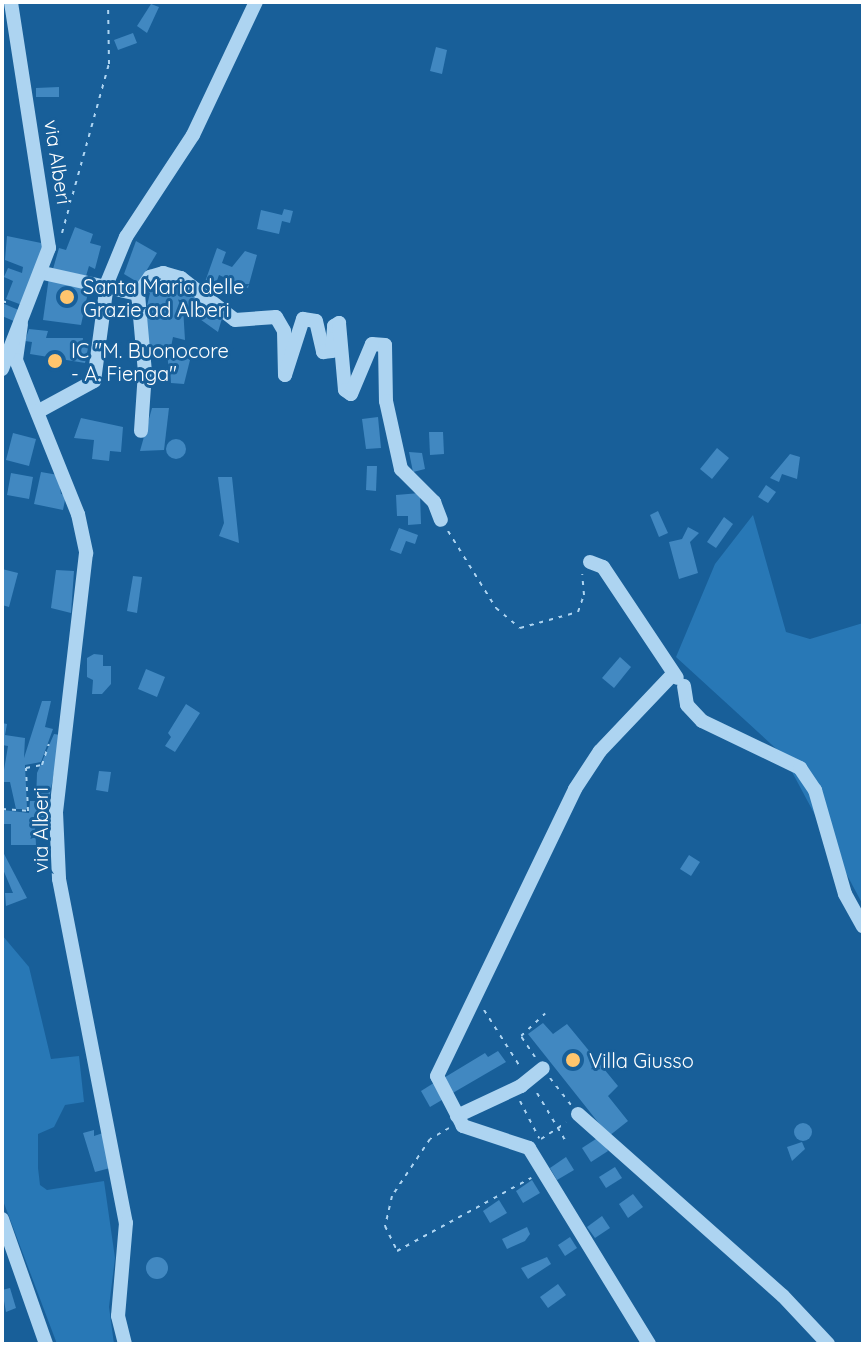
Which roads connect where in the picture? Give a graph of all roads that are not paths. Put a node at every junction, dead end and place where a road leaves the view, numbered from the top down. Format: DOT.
graph roads {
  1 [pos="11,2"];
  2 [pos="256,2"];
  3 [pos="43,273"];
  4 [pos="107,283"];
  5 [pos="138,294"];
  6 [pos="21,324"];
  7 [pos="2,369"];
  8 [pos="39,411"];
  9 [pos="141,431"];
  10 [pos="441,520"];
  11 [pos="590,562"];
  12 [pos="679,681"];
  13 [pos="863,926"];
  14 [pos="543,1068"];
  15 [pos="578,1114"];
  16 [pos="459,1119"];
  17 [pos="2,1219"];
  18 [pos="46,1344"];
  19 [pos="125,1344"];
  20 [pos="649,1344"];
  21 [pos="828,1344"];
  1 -- 3 [label="street, via Alberi"];
  2 -- 4 [label="street"];
  3 -- 4 [label="street"];
  3 -- 6 [label="street, via Alberi"];
  4 -- 5 [label="street"];
  4 -- 8 [label="street"];
  5 -- 9 [label="street"];
  5 -- 10 [label="street"];
  6 -- 7 [label="street, via Alberi"];
  6 -- 8 [label="street, via Alberi"];
  8 -- 19 [label="street, via Alberi"];
  11 -- 12 [label="street"];
  12 -- 13 [label="street"];
  12 -- 16 [label="street"];
  14 -- 16 [label="street"];
  15 -- 21 [label="street"];
  16 -- 20 [label="street"];
  17 -- 18 [label="street"];
}
